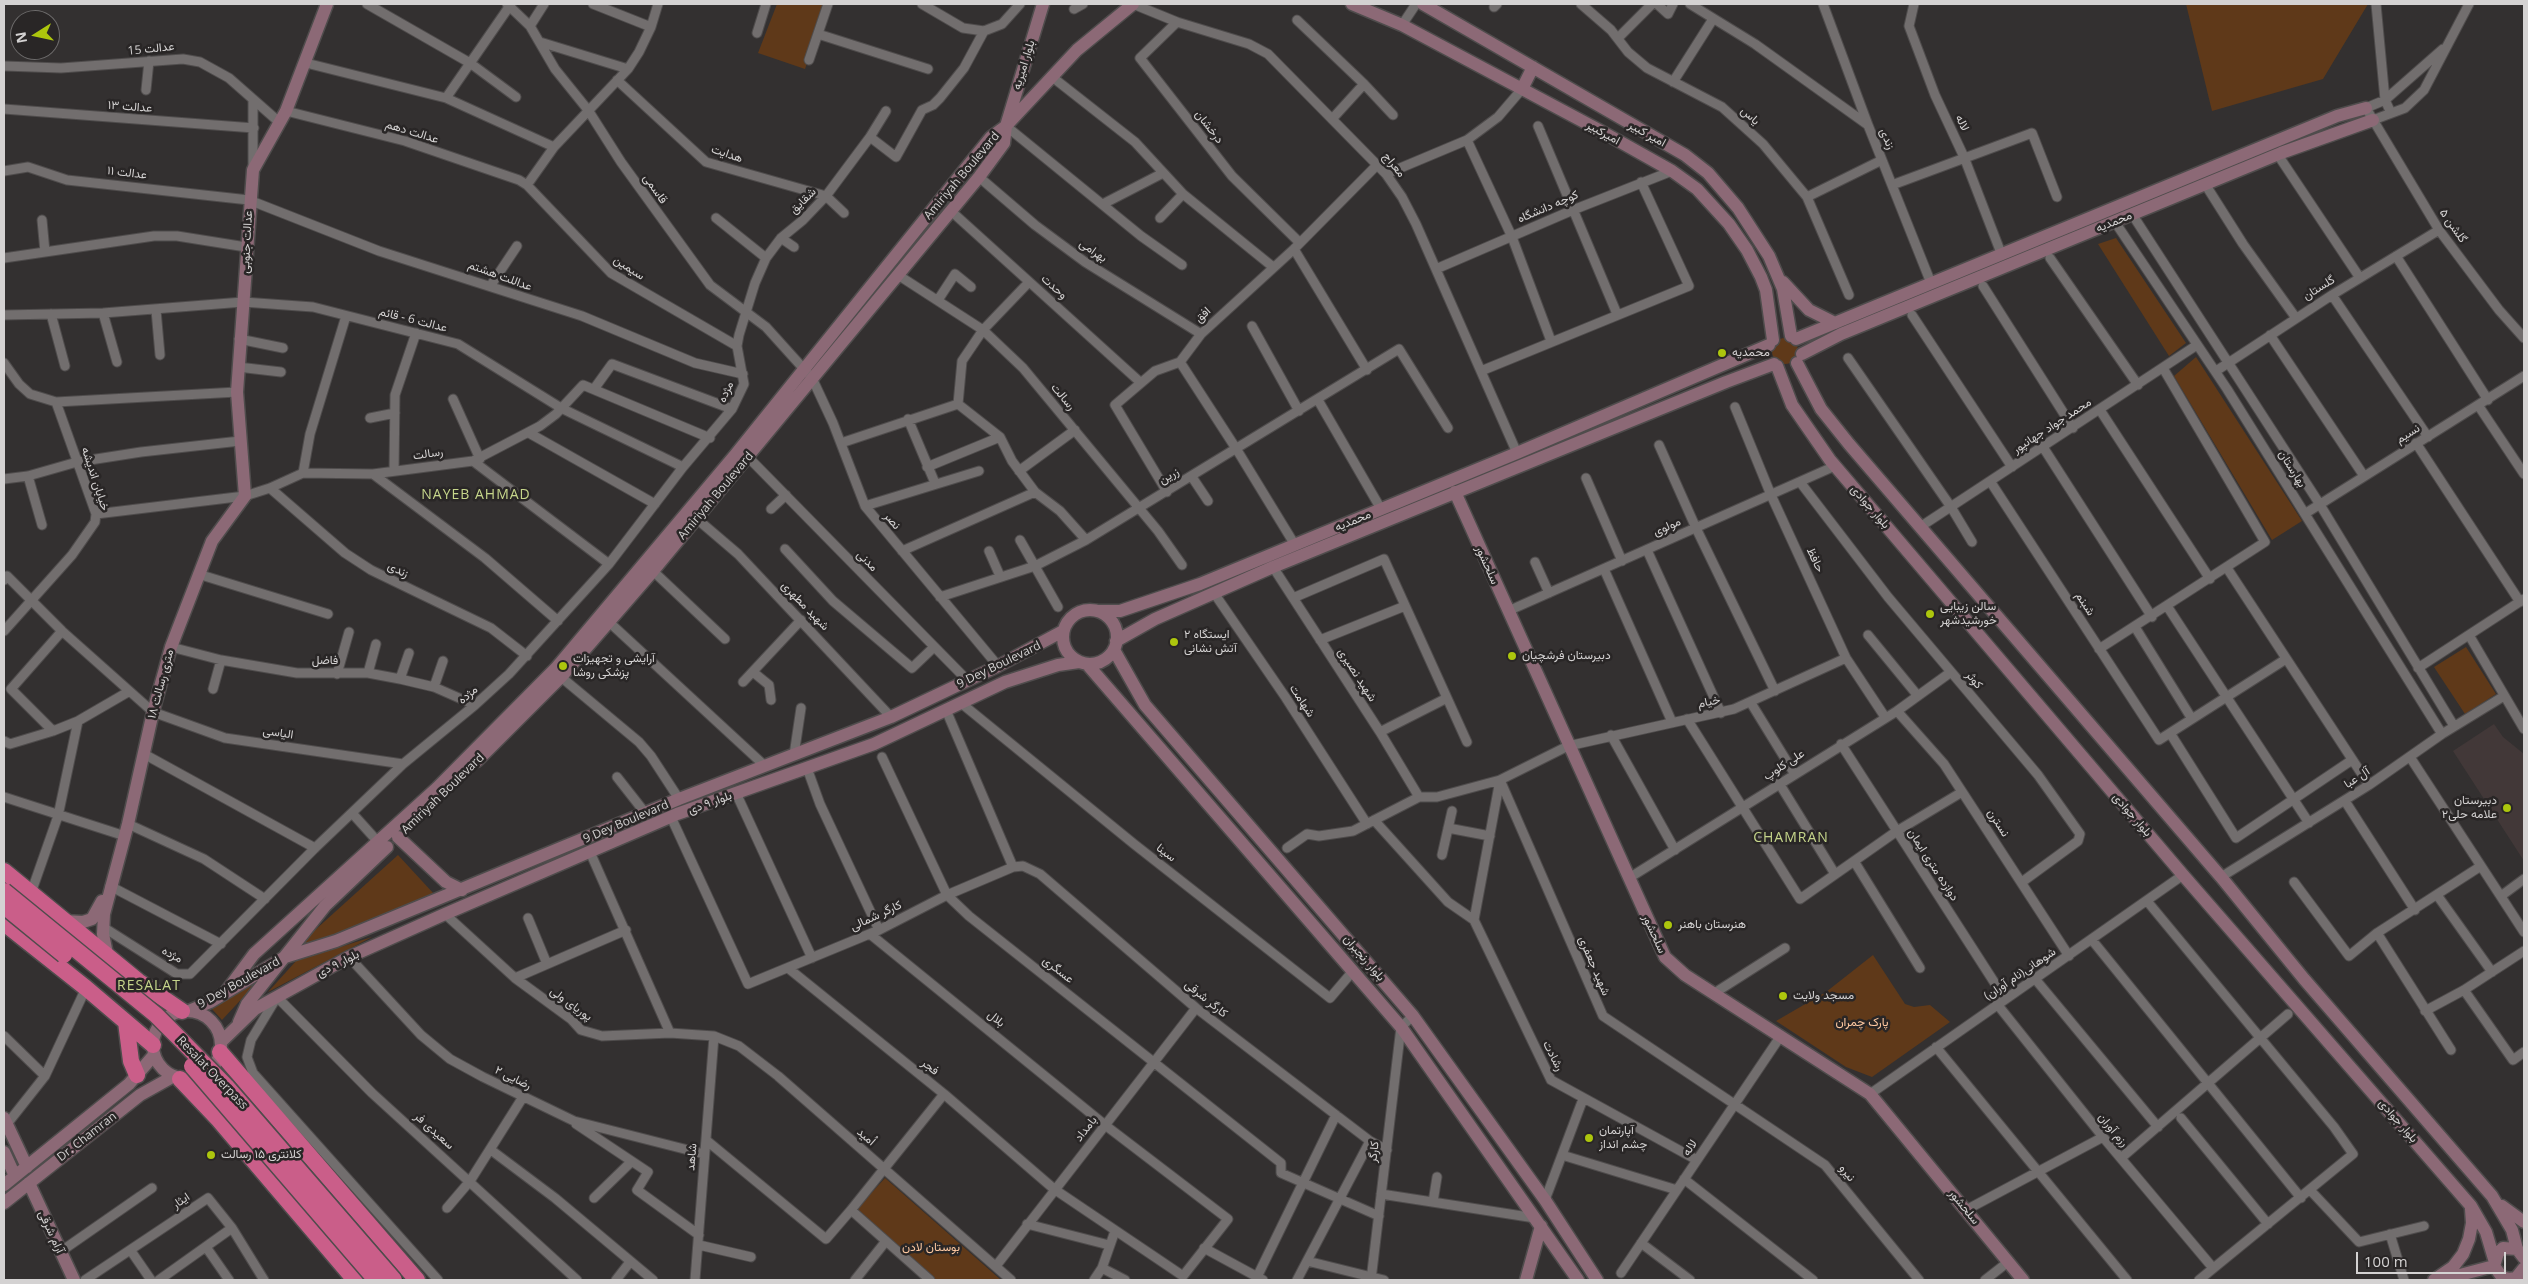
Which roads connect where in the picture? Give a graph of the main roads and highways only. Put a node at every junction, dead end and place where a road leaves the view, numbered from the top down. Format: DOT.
graph roads {
  1 [pos="4,871"];
  2 [pos="4,891"];
  3 [pos="4,906"];
  4 [pos="4,923"];
  5 [pos="138,981"];
  6 [pos="111,1009"];
  7 [pos="186,1011"];
  8 [pos="126,1022"];
  9 [pos="220,1047"];
  10 [pos="154,1050"];
  11 [pos="137,1075"];
  12 [pos="177,1078"];
  13 [pos="251,1091"];
  14 [pos="220,1120"];
  15 [pos="355,1280"];
  16 [pos="376,1280"];
  17 [pos="394,1280"];
  18 [pos="417,1280"];
  1 -- 5 [label="highway"];
  2 -- 17 [label="highway, Resalat Overpass, bridge"];
  3 -- 16 [label="highway, Resalat Overpass, bridge"];
  4 -- 6 [label="highway"];
  5 -- 6 [label="highway"];
  5 -- 7 [label="highway"];
  6 -- 8 [label="highway"];
  8 -- 10 [label="highway"];
  8 -- 11 [label="highway"];
  9 -- 13 [label="highway"];
  12 -- 14 [label="highway"];
  13 -- 14 [label="highway"];
  13 -- 18 [label="highway"];
  14 -- 15 [label="highway"];
}
